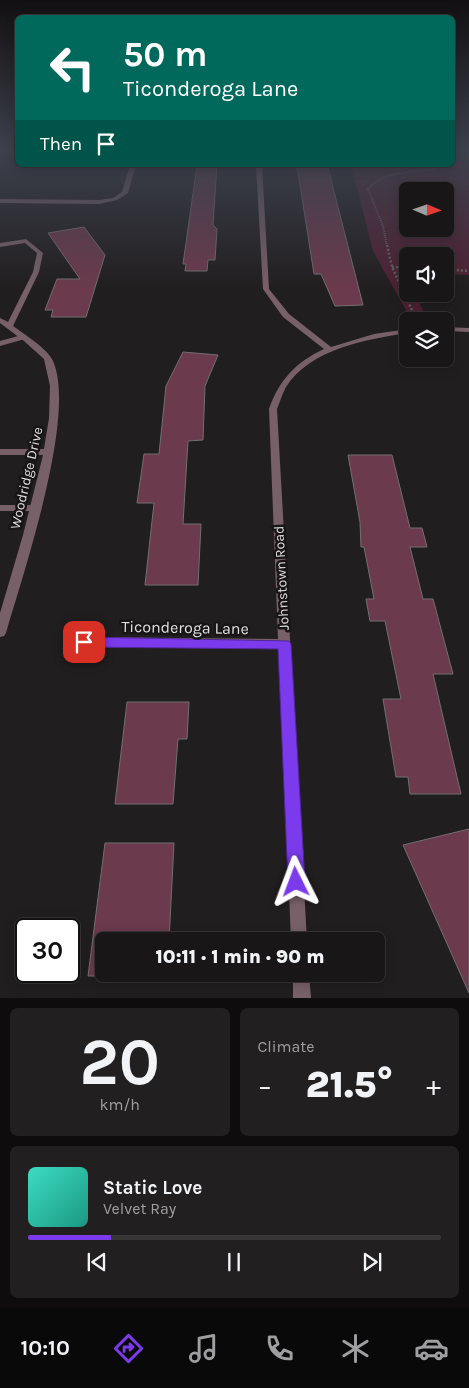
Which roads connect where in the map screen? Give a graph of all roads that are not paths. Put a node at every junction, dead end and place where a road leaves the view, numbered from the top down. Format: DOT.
graph roads {
  1 [pos="119,197"];
  2 [pos="262,197"];
  3 [pos="0,201"];
  4 [pos="0,245"];
  5 [pos="0,320"];
  6 [pos="10,325"];
  7 [pos="454,329"];
  8 [pos="469,330"];
  9 [pos="399,333"];
  10 [pos="22,337"];
  11 [pos="0,344"];
  12 [pos="329,349"];
  13 [pos="0,452"];
  14 [pos="48,452"];
  15 [pos="0,508"];
  16 [pos="35,508"];
  17 [pos="0,633"];
  18 [pos="84,642"];
  19 [pos="284,644"];
  20 [pos="299,932"];
  21 [pos="301,982"];
  22 [pos="302,998"];
  1 -- 3 [label="street"];
  2 -- 12 [label="street"];
  4 -- 6 [label="street"];
  5 -- 6 [label="street, Woodridge Drive"];
  6 -- 10 [label="street, Woodridge Drive"];
  7 -- 8 [label="street"];
  9 -- 12 [label="street, Johnstown Road"];
  10 -- 11 [label="street"];
  10 -- 14 [label="street, Woodridge Drive"];
  12 -- 19 [label="street, Johnstown Road"];
  13 -- 14 [label="street"];
  14 -- 16 [label="street, Woodridge Drive"];
  15 -- 16 [label="street"];
  16 -- 17 [label="street, Woodridge Drive"];
  18 -- 19 [label="street, Ticonderoga Lane"];
  19 -- 20 [label="street, Johnstown Road"];
  21 -- 22 [label="street"];
}
